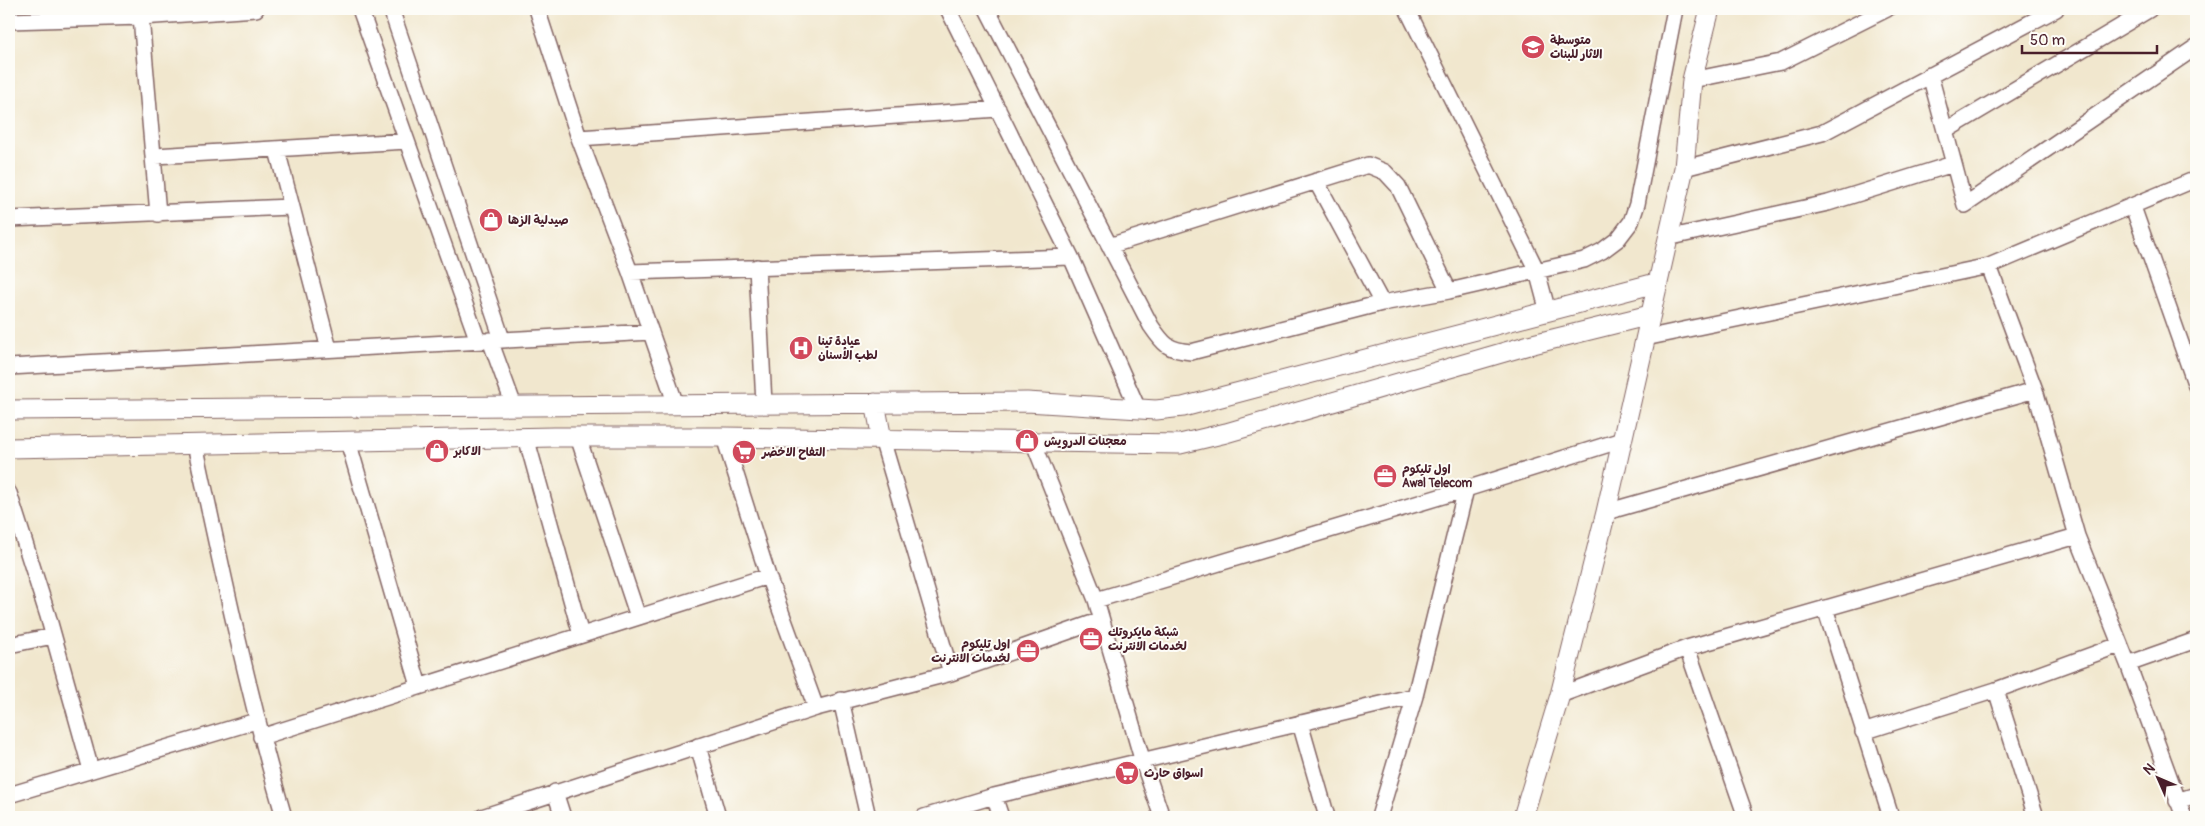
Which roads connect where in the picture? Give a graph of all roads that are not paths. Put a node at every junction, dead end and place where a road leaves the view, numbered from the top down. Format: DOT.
graph roads {
  1 [pos="256,9"];
  2 [pos="360,9"];
  3 [pos="392,9"];
  4 [pos="537,9"];
  5 [pos="948,9"];
  6 [pos="987,9"];
  7 [pos="1407,9"];
  8 [pos="1675,9"];
  9 [pos="1710,9"];
  10 [pos="1887,9"];
  11 [pos="2056,9"];
  12 [pos="2150,9"];
  13 [pos="227,10"];
  14 [pos="141,17"];
  15 [pos="9,20"];
  16 [pos="2196,47"];
  17 [pos="1930,75"];
  18 [pos="414,76"];
  19 [pos="1692,80"];
  20 [pos="388,86"];
  21 [pos="998,109"];
  22 [pos="1945,131"];
  23 [pos="579,138"];
  24 [pos="407,141"];
  25 [pos="277,150"];
  26 [pos="154,156"];
  27 [pos="1953,164"];
  28 [pos="1684,168"];
  29 [pos="2196,179"];
  30 [pos="1316,182"];
  31 [pos="291,207"];
  32 [pos="2133,207"];
  33 [pos="158,214"];
  34 [pos="9,219"];
  35 [pos="1668,238"];
  36 [pos="1109,246"];
  37 [pos="1071,257"];
  38 [pos="1989,266"];
  39 [pos="757,267"];
  40 [pos="1537,271"];
  41 [pos="630,272"];
  42 [pos="1656,283"];
  43 [pos="1449,291"];
  44 [pos="1382,303"];
  45 [pos="1548,312"];
  46 [pos="1650,315"];
  47 [pos="651,332"];
  48 [pos="1646,338"];
  49 [pos="490,340"];
  50 [pos="329,349"];
  51 [pos="9,367"];
  52 [pos="2196,386"];
  53 [pos="2035,390"];
  54 [pos="764,404"];
  55 [pos="875,404"];
  56 [pos="676,405"];
  57 [pos="514,406"];
  58 [pos="1138,409"];
  59 [pos="9,410"];
  60 [pos="526,437"];
  61 [pos="578,437"];
  62 [pos="724,437"];
  63 [pos="882,438"];
  64 [pos="1622,440"];
  65 [pos="348,441"];
  66 [pos="1033,441"];
  67 [pos="195,444"];
  68 [pos="9,448"];
  69 [pos="1466,489"];
  70 [pos="9,492"];
  71 [pos="1606,512"];
  72 [pos="2077,536"];
  73 [pos="768,576"];
  74 [pos="1096,600"];
  75 [pos="1825,608"];
  76 [pos="638,617"];
  77 [pos="1101,620"];
  78 [pos="582,635"];
  79 [pos="53,636"];
  80 [pos="2196,640"];
  81 [pos="9,646"];
  82 [pos="2119,646"];
  83 [pos="1687,648"];
  84 [pos="2128,664"];
  85 [pos="951,673"];
  86 [pos="419,686"];
  87 [pos="1996,690"];
  88 [pos="1560,695"];
  89 [pos="1416,696"];
  90 [pos="841,700"];
  91 [pos="816,708"];
  92 [pos="256,721"];
  93 [pos="1300,723"];
  94 [pos="1863,732"];
  95 [pos="261,737"];
  96 [pos="698,746"];
  97 [pos="1142,759"];
  98 [pos="92,770"];
  99 [pos="555,792"];
  100 [pos="9,795"];
  101 [pos="2196,795"];
  102 [pos="994,796"];
  103 [pos="2178,801"];
  104 [pos="502,814"];
  105 [pos="284,817"];
  106 [pos="482,817"];
  107 [pos="563,817"];
  108 [pos="718,817"];
  109 [pos="868,817"];
  110 [pos="924,817"];
  111 [pos="1001,817"];
  112 [pos="1162,817"];
  113 [pos="1327,817"];
  114 [pos="1379,817"];
  115 [pos="1523,817"];
  116 [pos="1746,817"];
  117 [pos="1891,817"];
  118 [pos="2036,817"];
  119 [pos="2184,817"];
  1 -- 13 [label="street"];
  2 -- 20 [label="street"];
  3 -- 18 [label="street"];
  4 -- 23 [label="street"];
  5 -- 21 [label="street"];
  6 -- 36 [label="street"];
  7 -- 40 [label="street"];
  8 -- 40 [label="street"];
  9 -- 19 [label="street"];
  10 -- 19 [label="street"];
  11 -- 17 [label="street"];
  12 -- 22 [label="street"];
  13 -- 14 [label="street"];
  14 -- 15 [label="street"];
  14 -- 26 [label="street"];
  16 -- 27 [label="street"];
  17 -- 22 [label="street"];
  17 -- 28 [label="street"];
  18 -- 20 [label="street"];
  18 -- 49 [label="street"];
  19 -- 28 [label="street"];
  20 -- 24 [label="street"];
  21 -- 23 [label="street"];
  21 -- 37 [label="street"];
  22 -- 27 [label="street"];
  23 -- 41 [label="street"];
  24 -- 25 [label="street"];
  24 -- 49 [label="street"];
  25 -- 26 [label="street"];
  25 -- 31 [label="street"];
  26 -- 33 [label="street"];
  27 -- 35 [label="street"];
  28 -- 35 [label="street"];
  29 -- 32 [label="street"];
  30 -- 36 [label="street"];
  30 -- 43 [label="street"];
  30 -- 44 [label="street"];
  31 -- 33 [label="street"];
  31 -- 50 [label="street"];
  32 -- 38 [label="street"];
  32 -- 52 [label="street"];
  33 -- 34 [label="street"];
  35 -- 42 [label="street"];
  36 -- 44 [label="street"];
  37 -- 39 [label="street"];
  37 -- 58 [label="street"];
  38 -- 48 [label="street"];
  38 -- 53 [label="street"];
  39 -- 41 [label="street"];
  39 -- 54 [label="street"];
  40 -- 43 [label="street"];
  40 -- 45 [label="street"];
  41 -- 47 [label="street"];
  42 -- 45 [label="street"];
  42 -- 46 [label="street"];
  43 -- 44 [label="street"];
  45 -- 58 [label="street"];
  46 -- 48 [label="street"];
  46 -- 66 [label="street"];
  47 -- 49 [label="street"];
  47 -- 56 [label="street"];
  48 -- 64 [label="street"];
  49 -- 50 [label="street"];
  49 -- 57 [label="street"];
  50 -- 51 [label="street"];
  53 -- 71 [label="street"];
  53 -- 72 [label="street"];
  54 -- 55 [label="street"];
  54 -- 56 [label="street"];
  55 -- 58 [label="street"];
  55 -- 63 [label="street"];
  56 -- 57 [label="street"];
  57 -- 59 [label="street"];
  60 -- 61 [label="street"];
  60 -- 65 [label="street"];
  60 -- 78 [label="street"];
  61 -- 62 [label="street"];
  61 -- 76 [label="street"];
  62 -- 63 [label="street"];
  62 -- 73 [label="street"];
  63 -- 66 [label="street"];
  63 -- 85 [label="street"];
  64 -- 69 [label="street"];
  64 -- 71 [label="street"];
  65 -- 67 [label="street"];
  65 -- 86 [label="street"];
  66 -- 74 [label="street"];
  67 -- 68 [label="street"];
  67 -- 92 [label="street"];
  69 -- 74 [label="street"];
  69 -- 89 [label="street"];
  70 -- 79 [label="street"];
  71 -- 88 [label="street"];
  72 -- 75 [label="street"];
  72 -- 82 [label="street"];
  73 -- 76 [label="street"];
  73 -- 91 [label="street"];
  74 -- 77 [label="street"];
  75 -- 83 [label="street"];
  75 -- 94 [label="street"];
  76 -- 78 [label="street"];
  77 -- 85 [label="street"];
  77 -- 97 [label="street"];
  78 -- 86 [label="street"];
  79 -- 81 [label="street"];
  79 -- 98 [label="street"];
  80 -- 84 [label="street"];
  82 -- 84 [label="street"];
  82 -- 87 [label="street"];
  83 -- 88 [label="street"];
  83 -- 116 [label="street"];
  84 -- 103 [label="street"];
  85 -- 90 [label="street"];
  86 -- 95 [label="street"];
  87 -- 94 [label="street"];
  87 -- 118 [label="street"];
  88 -- 115 [label="street"];
  89 -- 93 [label="street"];
  89 -- 114 [label="street"];
  90 -- 91 [label="street"];
  90 -- 109 [label="street"];
  91 -- 96 [label="street"];
  92 -- 95 [label="street"];
  92 -- 98 [label="street"];
  93 -- 97 [label="street"];
  93 -- 113 [label="street"];
  94 -- 117 [label="street"];
  95 -- 105 [label="street"];
  96 -- 99 [label="street"];
  96 -- 108 [label="street"];
  97 -- 102 [label="street"];
  97 -- 112 [label="street"];
  98 -- 100 [label="street"];
  99 -- 104 [label="street"];
  99 -- 107 [label="street"];
  101 -- 103 [label="street"];
  102 -- 110 [label="street"];
  102 -- 111 [label="street"];
  103 -- 119 [label="street"];
  104 -- 106 [label="street"];
}
